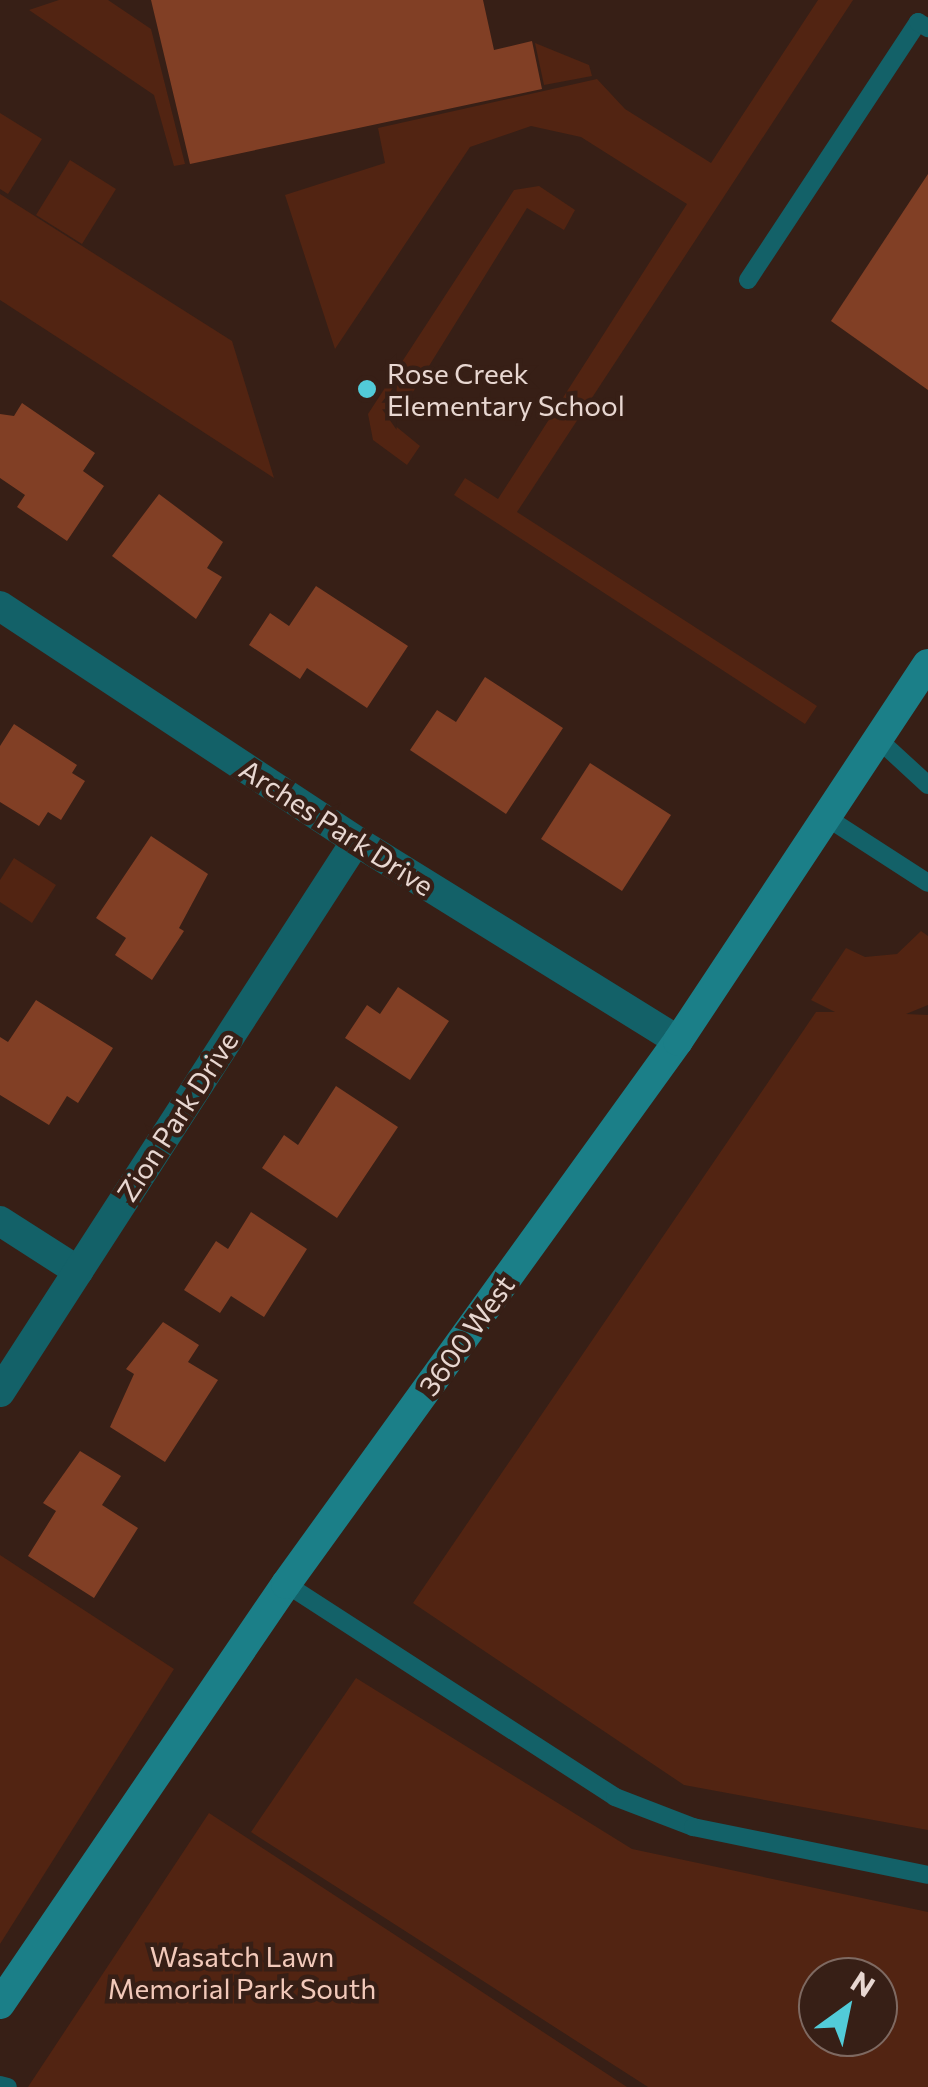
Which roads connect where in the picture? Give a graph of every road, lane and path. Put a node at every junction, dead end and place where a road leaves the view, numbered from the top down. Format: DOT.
graph roads {
  1 [pos="925,19"];
  2 [pos="748,280"];
  3 [pos="0,606"];
  4 [pos="928,664"];
  5 [pos="878,738"];
  6 [pos="928,785"];
  7 [pos="826,816"];
  8 [pos="356,841"];
  9 [pos="928,883"];
  10 [pos="678,1041"];
  11 [pos="0,1221"];
  12 [pos="78,1271"];
  13 [pos="0,1392"];
  14 [pos="286,1584"];
  15 [pos="928,1875"];
  16 [pos="0,2004"];
  17 [pos="0,2085"];
  18 [pos="8,2087"];
  1 -- 2 [label="lane"];
  3 -- 8 [label="street, Arches Park Drive"];
  4 -- 5 [label="main road, 3600 West"];
  5 -- 6 [label="lane"];
  5 -- 7 [label="main road, 3600 West"];
  7 -- 9 [label="lane"];
  7 -- 10 [label="main road, 3600 West"];
  8 -- 10 [label="street, Arches Park Drive"];
  8 -- 12 [label="street, Zion Park Drive"];
  10 -- 14 [label="main road, 3600 West"];
  11 -- 12 [label="street"];
  12 -- 13 [label="street, Zion Park Drive"];
  14 -- 15 [label="lane"];
  14 -- 16 [label="main road, 3600 West"];
  17 -- 18 [label="lane"];
}
